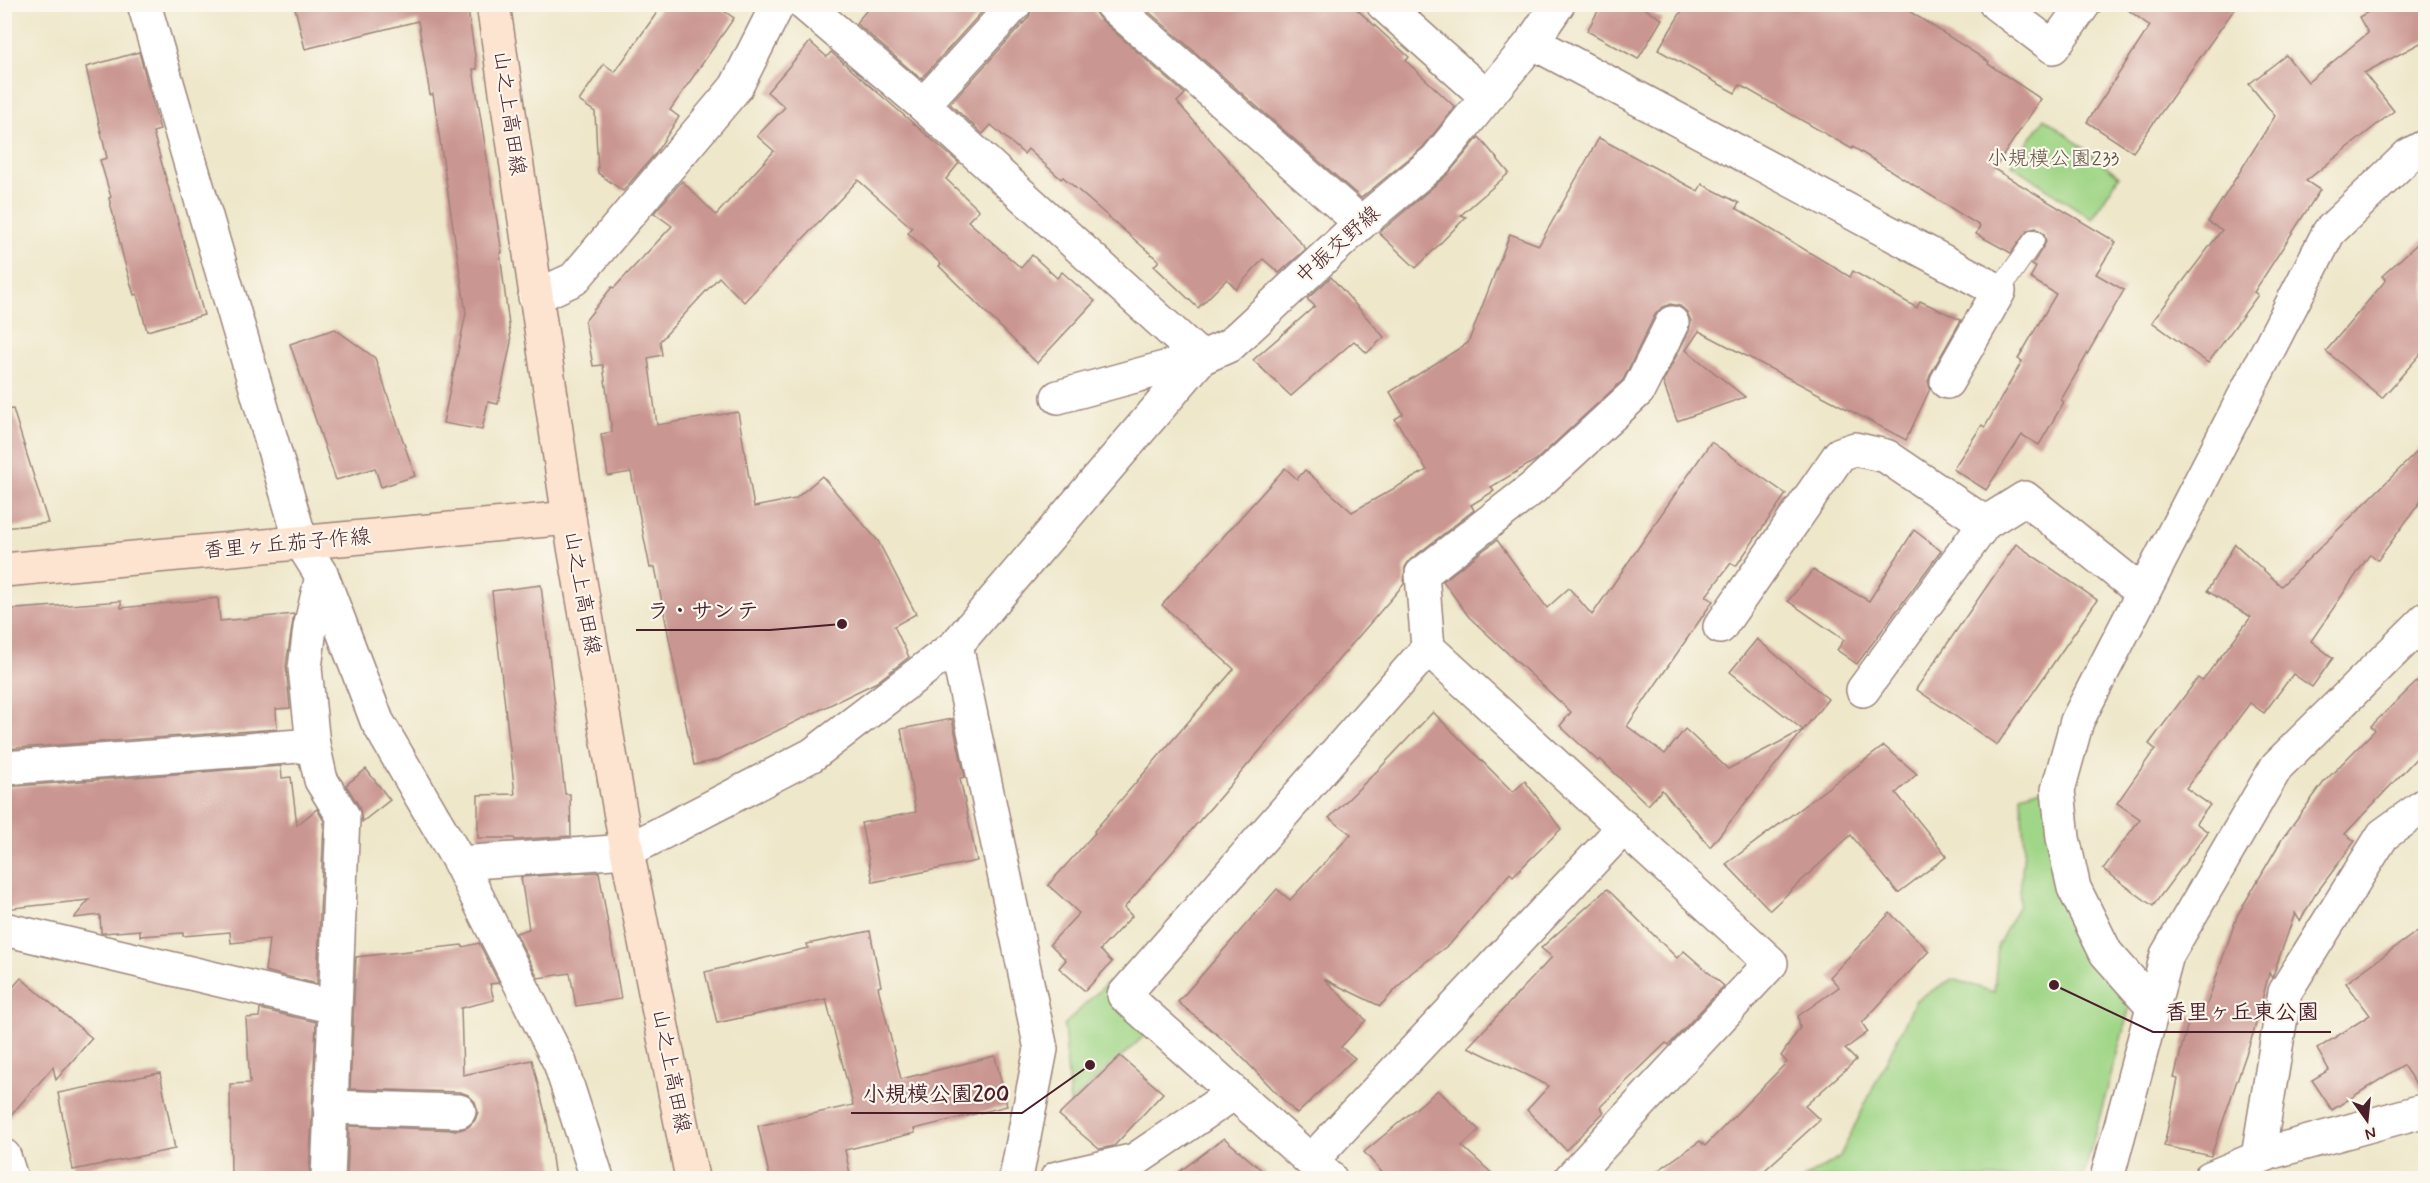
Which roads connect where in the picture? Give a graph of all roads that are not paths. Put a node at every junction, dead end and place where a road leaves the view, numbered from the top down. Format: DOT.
graph roads {
  1 [pos="144,4"];
  2 [pos="493,4"];
  3 [pos="778,4"];
  4 [pos="804,4"];
  5 [pos="1015,4"];
  6 [pos="1111,4"];
  7 [pos="1383,4"];
  8 [pos="1558,4"];
  9 [pos="1996,4"];
  10 [pos="2084,4"];
  11 [pos="1532,42"];
  12 [pos="1487,97"];
  13 [pos="923,105"];
  14 [pos="2426,146"];
  15 [pos="1361,224"];
  16 [pos="2034,240"];
  17 [pos="1999,291"];
  18 [pos="535,297"];
  19 [pos="1672,322"];
  20 [pos="1201,358"];
  21 [pos="1947,382"];
  22 [pos="1058,397"];
  23 [pos="569,518"];
  24 [pos="1985,523"];
  25 [pos="301,542"];
  26 [pos="4,570"];
  27 [pos="322,576"];
  28 [pos="2143,593"];
  29 [pos="2426,619"];
  30 [pos="1720,627"];
  31 [pos="956,645"];
  32 [pos="1428,648"];
  33 [pos="1863,690"];
  34 [pos="313,745"];
  35 [pos="4,768"];
  36 [pos="2426,804"];
  37 [pos="1624,827"];
  38 [pos="627,851"];
  39 [pos="460,863"];
  40 [pos="4,929"];
  41 [pos="2153,1006"];
  42 [pos="334,1007"];
  43 [pos="1234,1093"];
  44 [pos="330,1107"];
  45 [pos="2426,1110"];
  46 [pos="459,1111"];
  47 [pos="4,1156"];
  48 [pos="2258,1157"];
  49 [pos="1320,1170"];
  50 [pos="11,1179"];
  51 [pos="328,1179"];
  52 [pos="597,1179"];
  53 [pos="692,1179"];
  54 [pos="1016,1179"];
  55 [pos="1057,1179"];
  56 [pos="1571,1179"];
  57 [pos="2107,1179"];
  58 [pos="2210,1179"];
  1 -- 25 [label="street"];
  2 -- 18 [label="street, 山之上高田線"];
  3 -- 18 [label="street"];
  4 -- 13 [label="street"];
  5 -- 13 [label="street"];
  6 -- 15 [label="street"];
  7 -- 12 [label="street"];
  8 -- 11 [label="street, 中振交野線"];
  9 -- 10 [label="street"];
  11 -- 12 [label="street, 中振交野線"];
  11 -- 17 [label="street"];
  12 -- 15 [label="street, 中振交野線"];
  13 -- 20 [label="street"];
  14 -- 28 [label="street"];
  15 -- 20 [label="street, 中振交野線"];
  16 -- 17 [label="lane"];
  17 -- 21 [label="street"];
  18 -- 23 [label="street, 山之上高田線"];
  19 -- 32 [label="street"];
  20 -- 22 [label="street, 中振交野線"];
  20 -- 31 [label="street"];
  23 -- 25 [label="street, 香里ヶ丘茄子作線"];
  23 -- 38 [label="street, 山之上高田線"];
  24 -- 28 [label="street"];
  24 -- 30 [label="street"];
  24 -- 33 [label="street"];
  25 -- 26 [label="street, 香里ヶ丘茄子作線"];
  25 -- 27 [label="street"];
  27 -- 34 [label="street"];
  27 -- 39 [label="street"];
  28 -- 41 [label="street"];
  29 -- 41 [label="street"];
  31 -- 38 [label="street"];
  31 -- 54 [label="street"];
  32 -- 37 [label="street"];
  32 -- 43 [label="street"];
  34 -- 35 [label="street"];
  34 -- 42 [label="street"];
  36 -- 48 [label="street"];
  37 -- 49 [label="street"];
  37 -- 56 [label="street"];
  38 -- 39 [label="street"];
  38 -- 53 [label="street, 山之上高田線"];
  39 -- 52 [label="street"];
  40 -- 42 [label="street"];
  41 -- 57 [label="street"];
  42 -- 44 [label="street"];
  43 -- 49 [label="street"];
  43 -- 55 [label="street"];
  44 -- 46 [label="street"];
  44 -- 51 [label="street"];
  45 -- 48 [label="street"];
  47 -- 50 [label="street"];
  48 -- 58 [label="street"];
}
